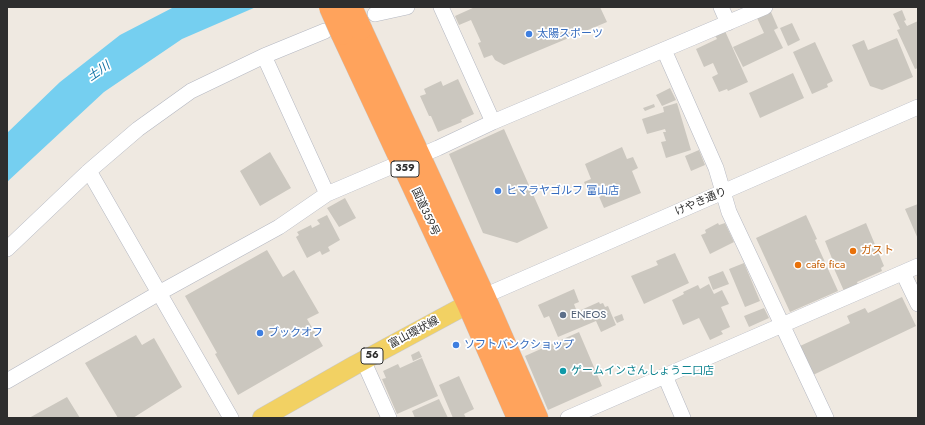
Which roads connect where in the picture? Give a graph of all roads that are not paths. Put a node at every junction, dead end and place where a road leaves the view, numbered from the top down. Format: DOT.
graph roads {
  1 [pos="330,7"];
  2 [pos="351,7"];
  3 [pos="407,7"];
  4 [pos="441,7"];
  5 [pos="721,7"];
  6 [pos="765,7"];
  7 [pos="728,23"];
  8 [pos="351,27"];
  9 [pos="664,50"];
  10 [pos="264,56"];
  11 [pos="918,107"];
  12 [pos="493,122"];
  13 [pos="411,159"];
  14 [pos="89,170"];
  15 [pos="722,192"];
  16 [pos="327,194"];
  17 [pos="7,249"];
  18 [pos="918,266"];
  19 [pos="903,273"];
  20 [pos="159,293"];
  21 [pos="476,300"];
  22 [pos="918,304"];
  23 [pos="782,325"];
  24 [pos="363,360"];
  25 [pos="665,376"];
  26 [pos="7,381"];
  27 [pos="230,418"];
  28 [pos="262,418"];
  29 [pos="389,418"];
  30 [pos="518,418"];
  31 [pos="537,418"];
  32 [pos="568,418"];
  33 [pos="683,418"];
  34 [pos="826,418"];
  1 -- 8 [label="highway, 国道359号 / 359, bridge"];
  2 -- 8 [label="highway, 国道359号 / 359, bridge"];
  3 -- 8 [label="street"];
  4 -- 12 [label="street"];
  5 -- 7 [label="street"];
  6 -- 7 [label="street"];
  7 -- 9 [label="street"];
  8 -- 10 [label="street"];
  8 -- 13 [label="highway, 国道359号 / 359"];
  9 -- 12 [label="street"];
  9 -- 15 [label="street"];
  10 -- 14 [label="street"];
  10 -- 16 [label="street"];
  11 -- 15 [label="street, けやき通り"];
  12 -- 13 [label="street"];
  13 -- 16 [label="street"];
  13 -- 21 [label="highway, 国道359号 / 359"];
  14 -- 17 [label="street"];
  14 -- 20 [label="street"];
  15 -- 21 [label="street, けやき通り"];
  15 -- 23 [label="street"];
  16 -- 20 [label="street"];
  18 -- 19 [label="street"];
  19 -- 22 [label="street"];
  19 -- 23 [label="street"];
  20 -- 26 [label="street"];
  20 -- 27 [label="street"];
  21 -- 24 [label="main road, 富山環状線 / 56"];
  21 -- 30 [label="highway, 国道359号 / 359"];
  21 -- 31 [label="highway, 国道359号 / 359"];
  23 -- 25 [label="street"];
  23 -- 34 [label="street"];
  24 -- 28 [label="main road, 富山環状線 / 56"];
  24 -- 29 [label="street"];
  25 -- 32 [label="street"];
  25 -- 33 [label="street"];
}
